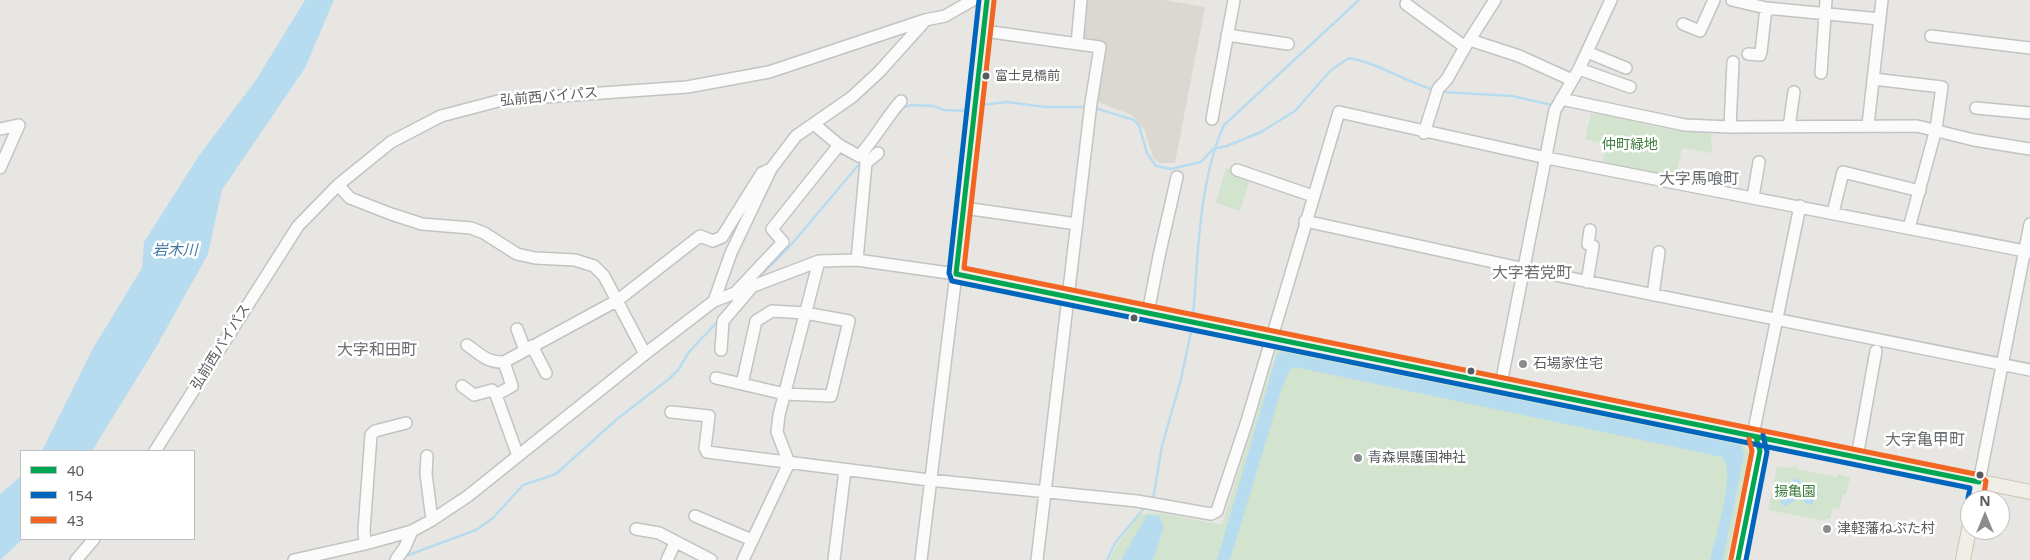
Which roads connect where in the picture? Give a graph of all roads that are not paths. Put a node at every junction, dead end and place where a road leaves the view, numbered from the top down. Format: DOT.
graph roads {
  1 [pos="973,0"];
  2 [pos="987,0"];
  3 [pos="1081,0"];
  4 [pos="1234,0"];
  5 [pos="1610,0"];
  6 [pos="1714,0"];
  7 [pos="1826,0"];
  8 [pos="1882,0"];
  9 [pos="1492,1"];
  10 [pos="1739,1"];
  11 [pos="1406,4"];
  12 [pos="1766,8"];
  13 [pos="1824,13"];
  14 [pos="1880,19"];
  15 [pos="925,20"];
  16 [pos="1683,24"];
  17 [pos="984,31"];
  18 [pos="1227,35"];
  19 [pos="1931,36"];
  20 [pos="1468,43"];
  21 [pos="1077,44"];
  22 [pos="1288,44"];
  23 [pos="2030,48"];
  24 [pos="1587,52"];
  25 [pos="1748,54"];
  26 [pos="1734,62"];
  27 [pos="1626,68"];
  28 [pos="1579,69"];
  29 [pos="1821,74"];
  30 [pos="1873,78"];
  31 [pos="1572,80"];
  32 [pos="1630,87"];
  33 [pos="1794,92"];
  34 [pos="901,101"];
  35 [pos="1558,104"];
  36 [pos="1976,108"];
  37 [pos="2030,113"];
  38 [pos="1212,119"];
  39 [pos="815,125"];
  40 [pos="1868,125"];
  41 [pos="1730,127"];
  42 [pos="1789,127"];
  43 [pos="0,129"];
  44 [pos="1424,132"];
  45 [pos="1935,134"];
  46 [pos="839,145"];
  47 [pos="2030,149"];
  48 [pos="878,153"];
  49 [pos="1546,158"];
  50 [pos="1759,162"];
  51 [pos="0,168"];
  52 [pos="771,169"];
  53 [pos="1237,170"];
  54 [pos="1178,177"];
  55 [pos="338,185"];
  56 [pos="1920,191"];
  57 [pos="1313,196"];
  58 [pos="1752,197"];
  59 [pos="1800,206"];
  60 [pos="964,208"];
  61 [pos="1833,212"];
  62 [pos="1305,220"];
  63 [pos="1076,224"];
  64 [pos="2030,224"];
  65 [pos="1909,228"];
  66 [pos="1590,230"];
  67 [pos="2027,251"];
  68 [pos="1659,252"];
  69 [pos="856,260"];
  70 [pos="818,261"];
  71 [pos="1525,269"];
  72 [pos="956,274"];
  73 [pos="1587,282"];
  74 [pos="751,288"];
  75 [pos="733,295"];
  76 [pos="1652,295"];
  77 [pos="1068,297"];
  78 [pos="618,300"];
  79 [pos="714,302"];
  80 [pos="805,313"];
  81 [pos="1148,313"];
  82 [pos="1776,320"];
  83 [pos="517,329"];
  84 [pos="1271,338"];
  85 [pos="467,345"];
  86 [pos="528,348"];
  87 [pos="721,350"];
  88 [pos="1876,351"];
  89 [pos="644,354"];
  90 [pos="504,362"];
  91 [pos="2002,364"];
  92 [pos="2030,370"];
  93 [pos="546,373"];
  94 [pos="716,378"];
  95 [pos="742,384"];
  96 [pos="1501,384"];
  97 [pos="462,386"];
  98 [pos="785,394"];
  99 [pos="496,395"];
  100 [pos="671,412"];
  101 [pos="406,423"];
  102 [pos="1756,437"];
  103 [pos="156,450"];
  104 [pos="427,456"];
  105 [pos="518,456"];
  106 [pos="1857,457"];
  107 [pos="789,463"];
  108 [pos="845,470"];
  109 [pos="929,480"];
  110 [pos="1979,482"];
  111 [pos="1977,490"];
  112 [pos="1046,492"];
  113 [pos="2030,492"];
  114 [pos="695,516"];
  115 [pos="432,520"];
  116 [pos="636,529"];
  117 [pos="412,531"];
  118 [pos="93,540"];
  119 [pos="752,540"];
  120 [pos="1967,540"];
  121 [pos="675,543"];
  122 [pos="365,544"];
  123 [pos="76,560"];
  124 [pos="294,560"];
  125 [pos="396,560"];
  126 [pos="667,560"];
  127 [pos="711,560"];
  128 [pos="743,560"];
  129 [pos="834,560"];
  130 [pos="921,560"];
  131 [pos="1037,560"];
  132 [pos="1738,560"];
  133 [pos="1963,560"];
  1 -- 15 [label="street, 弘前西バイパス"];
  2 -- 17 [label="main road"];
  3 -- 21 [label="street"];
  4 -- 18 [label="street"];
  5 -- 24 [label="street"];
  6 -- 16 [label="street"];
  7 -- 13 [label="street"];
  8 -- 14 [label="street"];
  9 -- 20 [label="street"];
  10 -- 12 [label="street"];
  11 -- 20 [label="street"];
  12 -- 13 [label="street"];
  12 -- 25 [label="street"];
  13 -- 14 [label="street"];
  13 -- 29 [label="street"];
  14 -- 30 [label="street"];
  15 -- 39 [label="street"];
  15 -- 55 [label="street, 弘前西バイパス"];
  17 -- 21 [label="street"];
  17 -- 60 [label="main road"];
  18 -- 22 [label="street"];
  18 -- 38 [label="street"];
  19 -- 23 [label="street"];
  20 -- 31 [label="street"];
  20 -- 44 [label="street"];
  21 -- 63 [label="street"];
  24 -- 27 [label="street"];
  24 -- 28 [label="street"];
  26 -- 41 [label="street"];
  28 -- 31 [label="street"];
  28 -- 32 [label="street"];
  30 -- 40 [label="street"];
  30 -- 45 [label="street"];
  31 -- 35 [label="street"];
  33 -- 42 [label="street"];
  34 -- 46 [label="street"];
  35 -- 41 [label="street"];
  35 -- 49 [label="street"];
  36 -- 37 [label="street"];
  39 -- 46 [label="street"];
  39 -- 52 [label="street"];
  40 -- 42 [label="street"];
  40 -- 45 [label="street"];
  41 -- 42 [label="street"];
  43 -- 51 [label="street"];
  44 -- 49 [label="street"];
  44 -- 57 [label="street"];
  45 -- 47 [label="street"];
  45 -- 56 [label="street"];
  46 -- 75 [label="street"];
  48 -- 69 [label="street"];
  49 -- 58 [label="street"];
  49 -- 71 [label="street"];
  50 -- 58 [label="street"];
  52 -- 78 [label="street"];
  52 -- 79 [label="street"];
  53 -- 57 [label="street"];
  54 -- 81 [label="street"];
  55 -- 78 [label="street"];
  55 -- 103 [label="street, 弘前西バイパス"];
  56 -- 61 [label="street"];
  56 -- 65 [label="street"];
  57 -- 62 [label="street"];
  58 -- 59 [label="street"];
  59 -- 61 [label="street"];
  59 -- 82 [label="street"];
  60 -- 63 [label="street"];
  60 -- 72 [label="main road"];
  61 -- 65 [label="street"];
  62 -- 71 [label="street"];
  62 -- 84 [label="street"];
  63 -- 77 [label="street"];
  64 -- 67 [label="street"];
  65 -- 67 [label="street"];
  66 -- 73 [label="street"];
  67 -- 91 [label="street"];
  68 -- 76 [label="street"];
  69 -- 70 [label="street"];
  69 -- 72 [label="street"];
  70 -- 74 [label="street"];
  70 -- 80 [label="street"];
  71 -- 73 [label="street"];
  71 -- 96 [label="street"];
  72 -- 77 [label="main road"];
  72 -- 109 [label="street"];
  73 -- 76 [label="street"];
  74 -- 75 [label="street"];
  74 -- 87 [label="street"];
  75 -- 79 [label="street"];
  76 -- 82 [label="street"];
  77 -- 81 [label="main road"];
  77 -- 112 [label="street"];
  78 -- 86 [label="street"];
  78 -- 89 [label="street"];
  79 -- 89 [label="street"];
  80 -- 95 [label="street"];
  80 -- 98 [label="street"];
  80 -- 98 [label="street"];
  81 -- 84 [label="main road"];
  82 -- 91 [label="street"];
  82 -- 102 [label="street"];
  83 -- 86 [label="street"];
  84 -- 96 [label="main road"];
  84 -- 112 [label="street"];
  85 -- 90 [label="street"];
  86 -- 90 [label="street"];
  86 -- 93 [label="street"];
  88 -- 106 [label="street"];
  89 -- 105 [label="street"];
  90 -- 99 [label="street"];
  91 -- 92 [label="street"];
  91 -- 110 [label="street"];
  94 -- 95 [label="street"];
  95 -- 98 [label="street"];
  96 -- 102 [label="main road"];
  97 -- 99 [label="street"];
  98 -- 107 [label="street"];
  99 -- 105 [label="street"];
  100 -- 107 [label="street"];
  101 -- 122 [label="street"];
  102 -- 106 [label="main road"];
  102 -- 132 [label="street"];
  104 -- 115 [label="street"];
  105 -- 115 [label="street"];
  106 -- 110 [label="main road"];
  107 -- 108 [label="street"];
  107 -- 119 [label="street"];
  108 -- 109 [label="street"];
  108 -- 129 [label="street"];
  109 -- 112 [label="street"];
  109 -- 130 [label="street"];
  110 -- 111 [label="main road"];
  110 -- 113 [label="main road"];
  112 -- 131 [label="street"];
  114 -- 119 [label="street"];
  115 -- 117 [label="street"];
  116 -- 121 [label="street"];
  117 -- 122 [label="street"];
  117 -- 125 [label="street"];
  118 -- 123 [label="street"];
  119 -- 128 [label="street"];
  120 -- 133 [label="main road"];
  121 -- 126 [label="street"];
  121 -- 127 [label="street"];
  122 -- 124 [label="street"];
}
